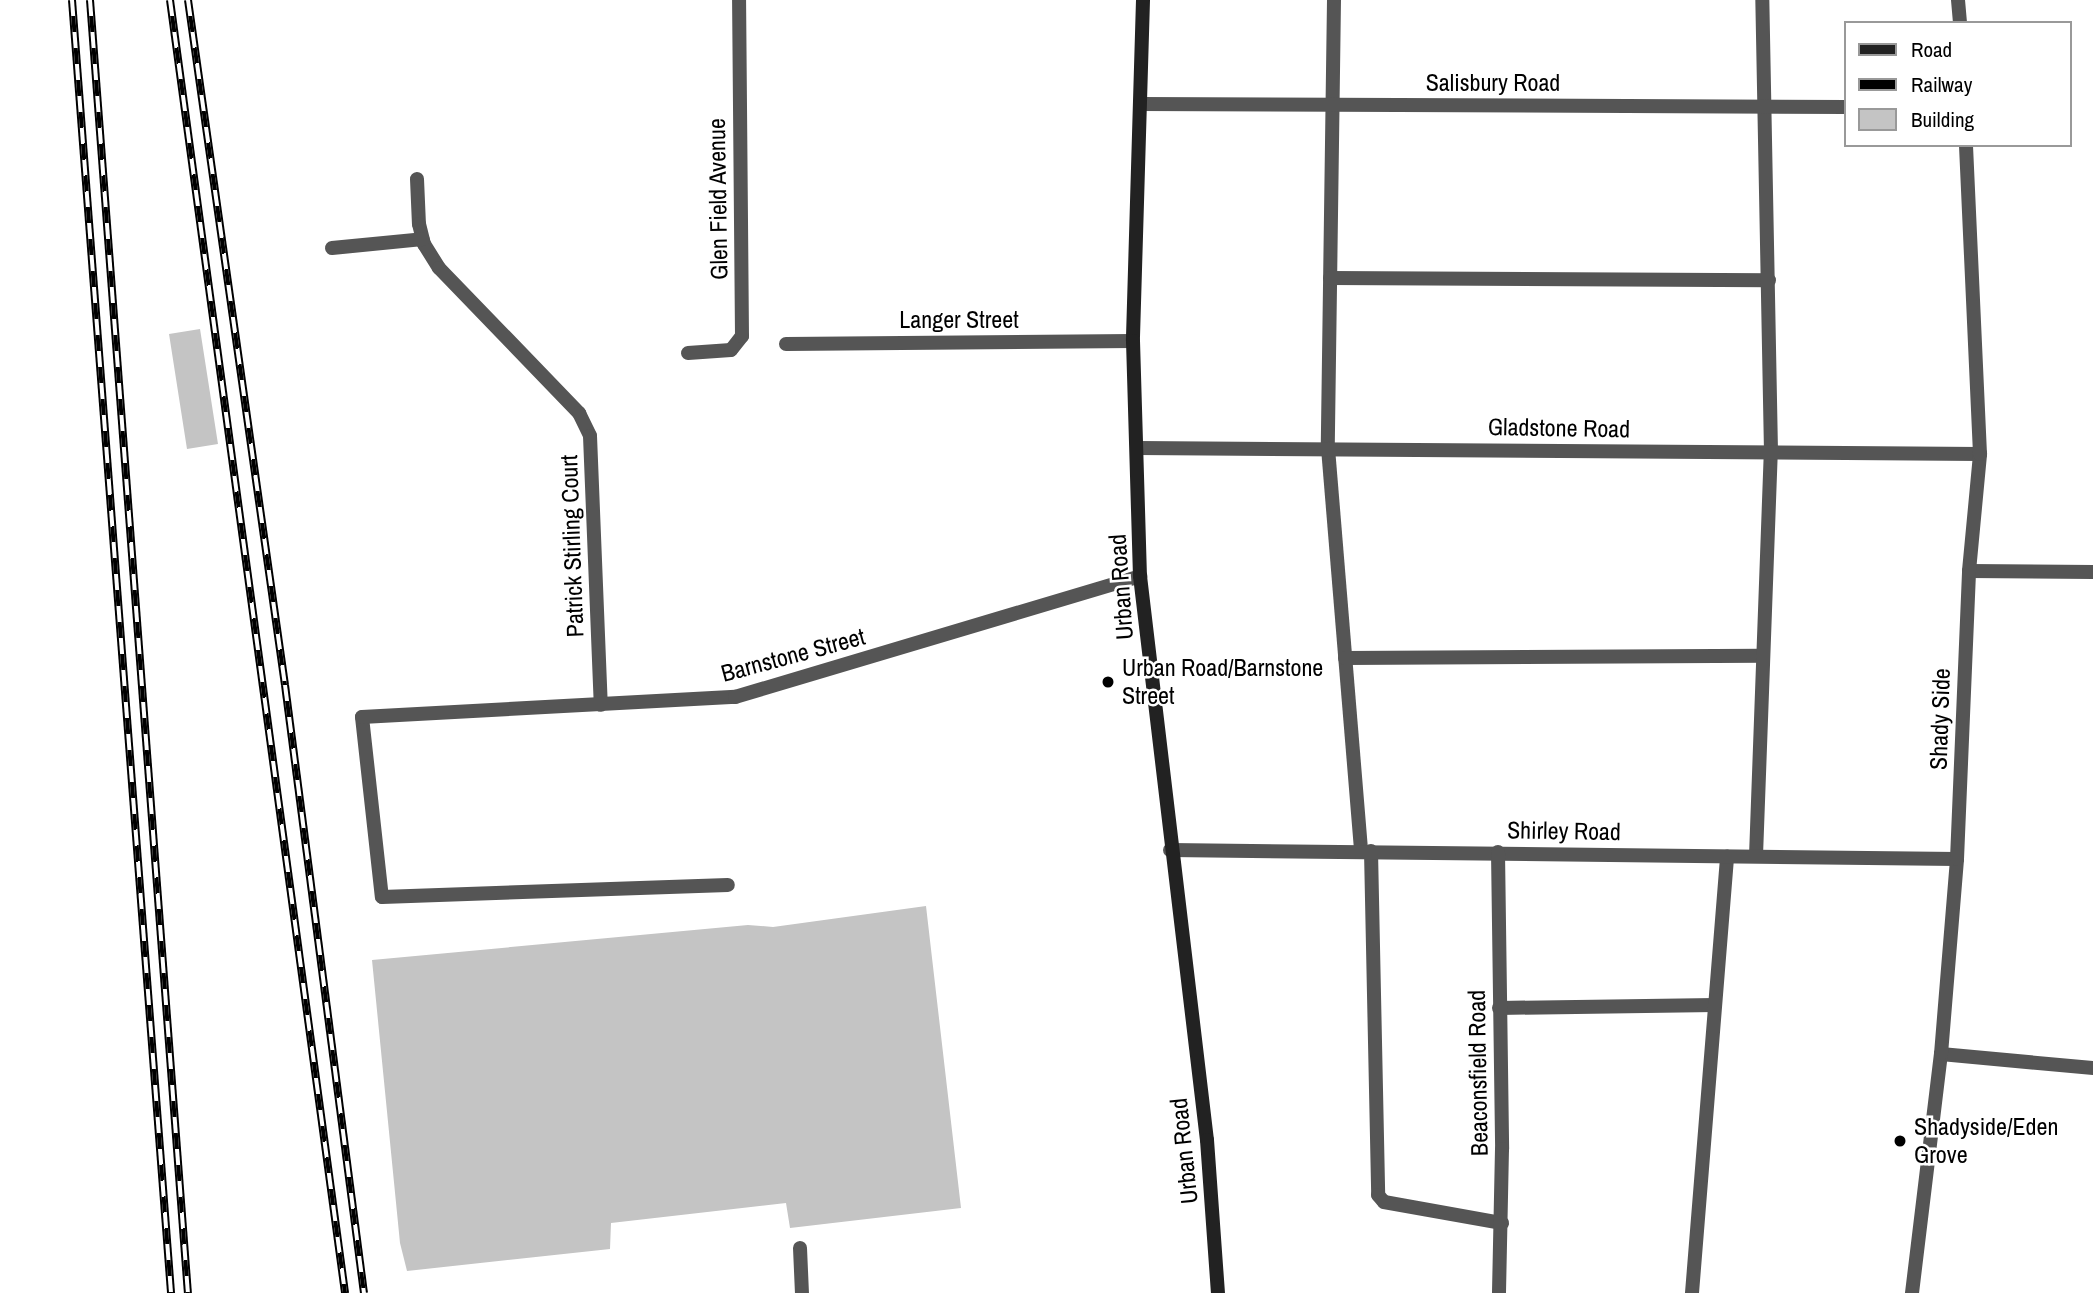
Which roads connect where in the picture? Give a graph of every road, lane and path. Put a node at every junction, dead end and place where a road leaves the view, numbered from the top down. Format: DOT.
graph roads {
  1 [pos="739,0"];
  2 [pos="1143,0"];
  3 [pos="1334,0"];
  4 [pos="1762,0"];
  5 [pos="1958,0"];
  6 [pos="1959,21"];
  7 [pos="1140,104"];
  8 [pos="1331,105"];
  9 [pos="1767,107"];
  10 [pos="1844,107"];
  11 [pos="1966,147"];
  12 [pos="417,179"];
  13 [pos="423,239"];
  14 [pos="332,248"];
  15 [pos="1330,278"];
  16 [pos="1769,280"];
  17 [pos="1133,341"];
  18 [pos="786,344"];
  19 [pos="688,353"];
  20 [pos="1138,448"];
  21 [pos="1328,448"];
  22 [pos="1771,453"];
  23 [pos="1980,454"];
  24 [pos="1969,571"];
  25 [pos="2093,572"];
  26 [pos="1140,576"];
  27 [pos="1763,656"];
  28 [pos="1345,657"];
  29 [pos="601,705"];
  30 [pos="1170,850"];
  31 [pos="1366,852"];
  32 [pos="1499,852"];
  33 [pos="1727,856"];
  34 [pos="1756,856"];
  35 [pos="1957,859"];
  36 [pos="728,885"];
  37 [pos="1714,1005"];
  38 [pos="1499,1008"];
  39 [pos="1941,1054"];
  40 [pos="2093,1068"];
  41 [pos="1502,1223"];
  42 [pos="800,1248"];
  43 [pos="802,1293"];
  44 [pos="1218,1293"];
  45 [pos="1499,1293"];
  46 [pos="1692,1293"];
  47 [pos="1912,1293"];
  1 -- 19 [label="street, Glen Field Avenue"];
  2 -- 7 [label="street, Urban Road"];
  3 -- 8 [label="street"];
  4 -- 9 [label="street"];
  5 -- 6 [label="street"];
  7 -- 8 [label="street, Salisbury Road"];
  7 -- 17 [label="street, Urban Road"];
  8 -- 9 [label="street, Salisbury Road"];
  8 -- 15 [label="street"];
  9 -- 10 [label="street, Salisbury Road"];
  9 -- 16 [label="street"];
  11 -- 23 [label="street, Shady Side"];
  12 -- 13 [label="street, Patrick Stirling Court"];
  13 -- 14 [label="street"];
  13 -- 29 [label="street, Patrick Stirling Court"];
  15 -- 16 [label="street"];
  15 -- 21 [label="street"];
  16 -- 22 [label="street"];
  17 -- 18 [label="street, Langer Street"];
  17 -- 20 [label="street, Urban Road"];
  20 -- 21 [label="street, Gladstone Road"];
  20 -- 26 [label="street, Urban Road"];
  21 -- 22 [label="street, Gladstone Road"];
  21 -- 28 [label="street"];
  22 -- 23 [label="street, Gladstone Road"];
  22 -- 27 [label="street"];
  23 -- 24 [label="street, Shady Side"];
  24 -- 25 [label="street"];
  24 -- 35 [label="street, Shady Side"];
  26 -- 29 [label="street, Barnstone Street"];
  26 -- 30 [label="street, Urban Road"];
  27 -- 28 [label="street"];
  27 -- 34 [label="street"];
  28 -- 31 [label="street"];
  29 -- 36 [label="street, Barnstone Street"];
  30 -- 31 [label="street, Shirley Road"];
  30 -- 44 [label="street, Urban Road"];
  31 -- 32 [label="street, Shirley Road"];
  31 -- 41 [label="street"];
  32 -- 33 [label="street, Shirley Road"];
  32 -- 38 [label="street, Beaconsfield Road"];
  33 -- 34 [label="street, Shirley Road"];
  33 -- 37 [label="street"];
  34 -- 35 [label="street, Shirley Road"];
  35 -- 39 [label="street, Shady Side"];
  37 -- 38 [label="street"];
  37 -- 46 [label="street"];
  38 -- 41 [label="street, Beaconsfield Road"];
  39 -- 40 [label="street"];
  39 -- 47 [label="street, Shady Side"];
  41 -- 45 [label="street, Beaconsfield Road"];
  42 -- 43 [label="street"];
}
